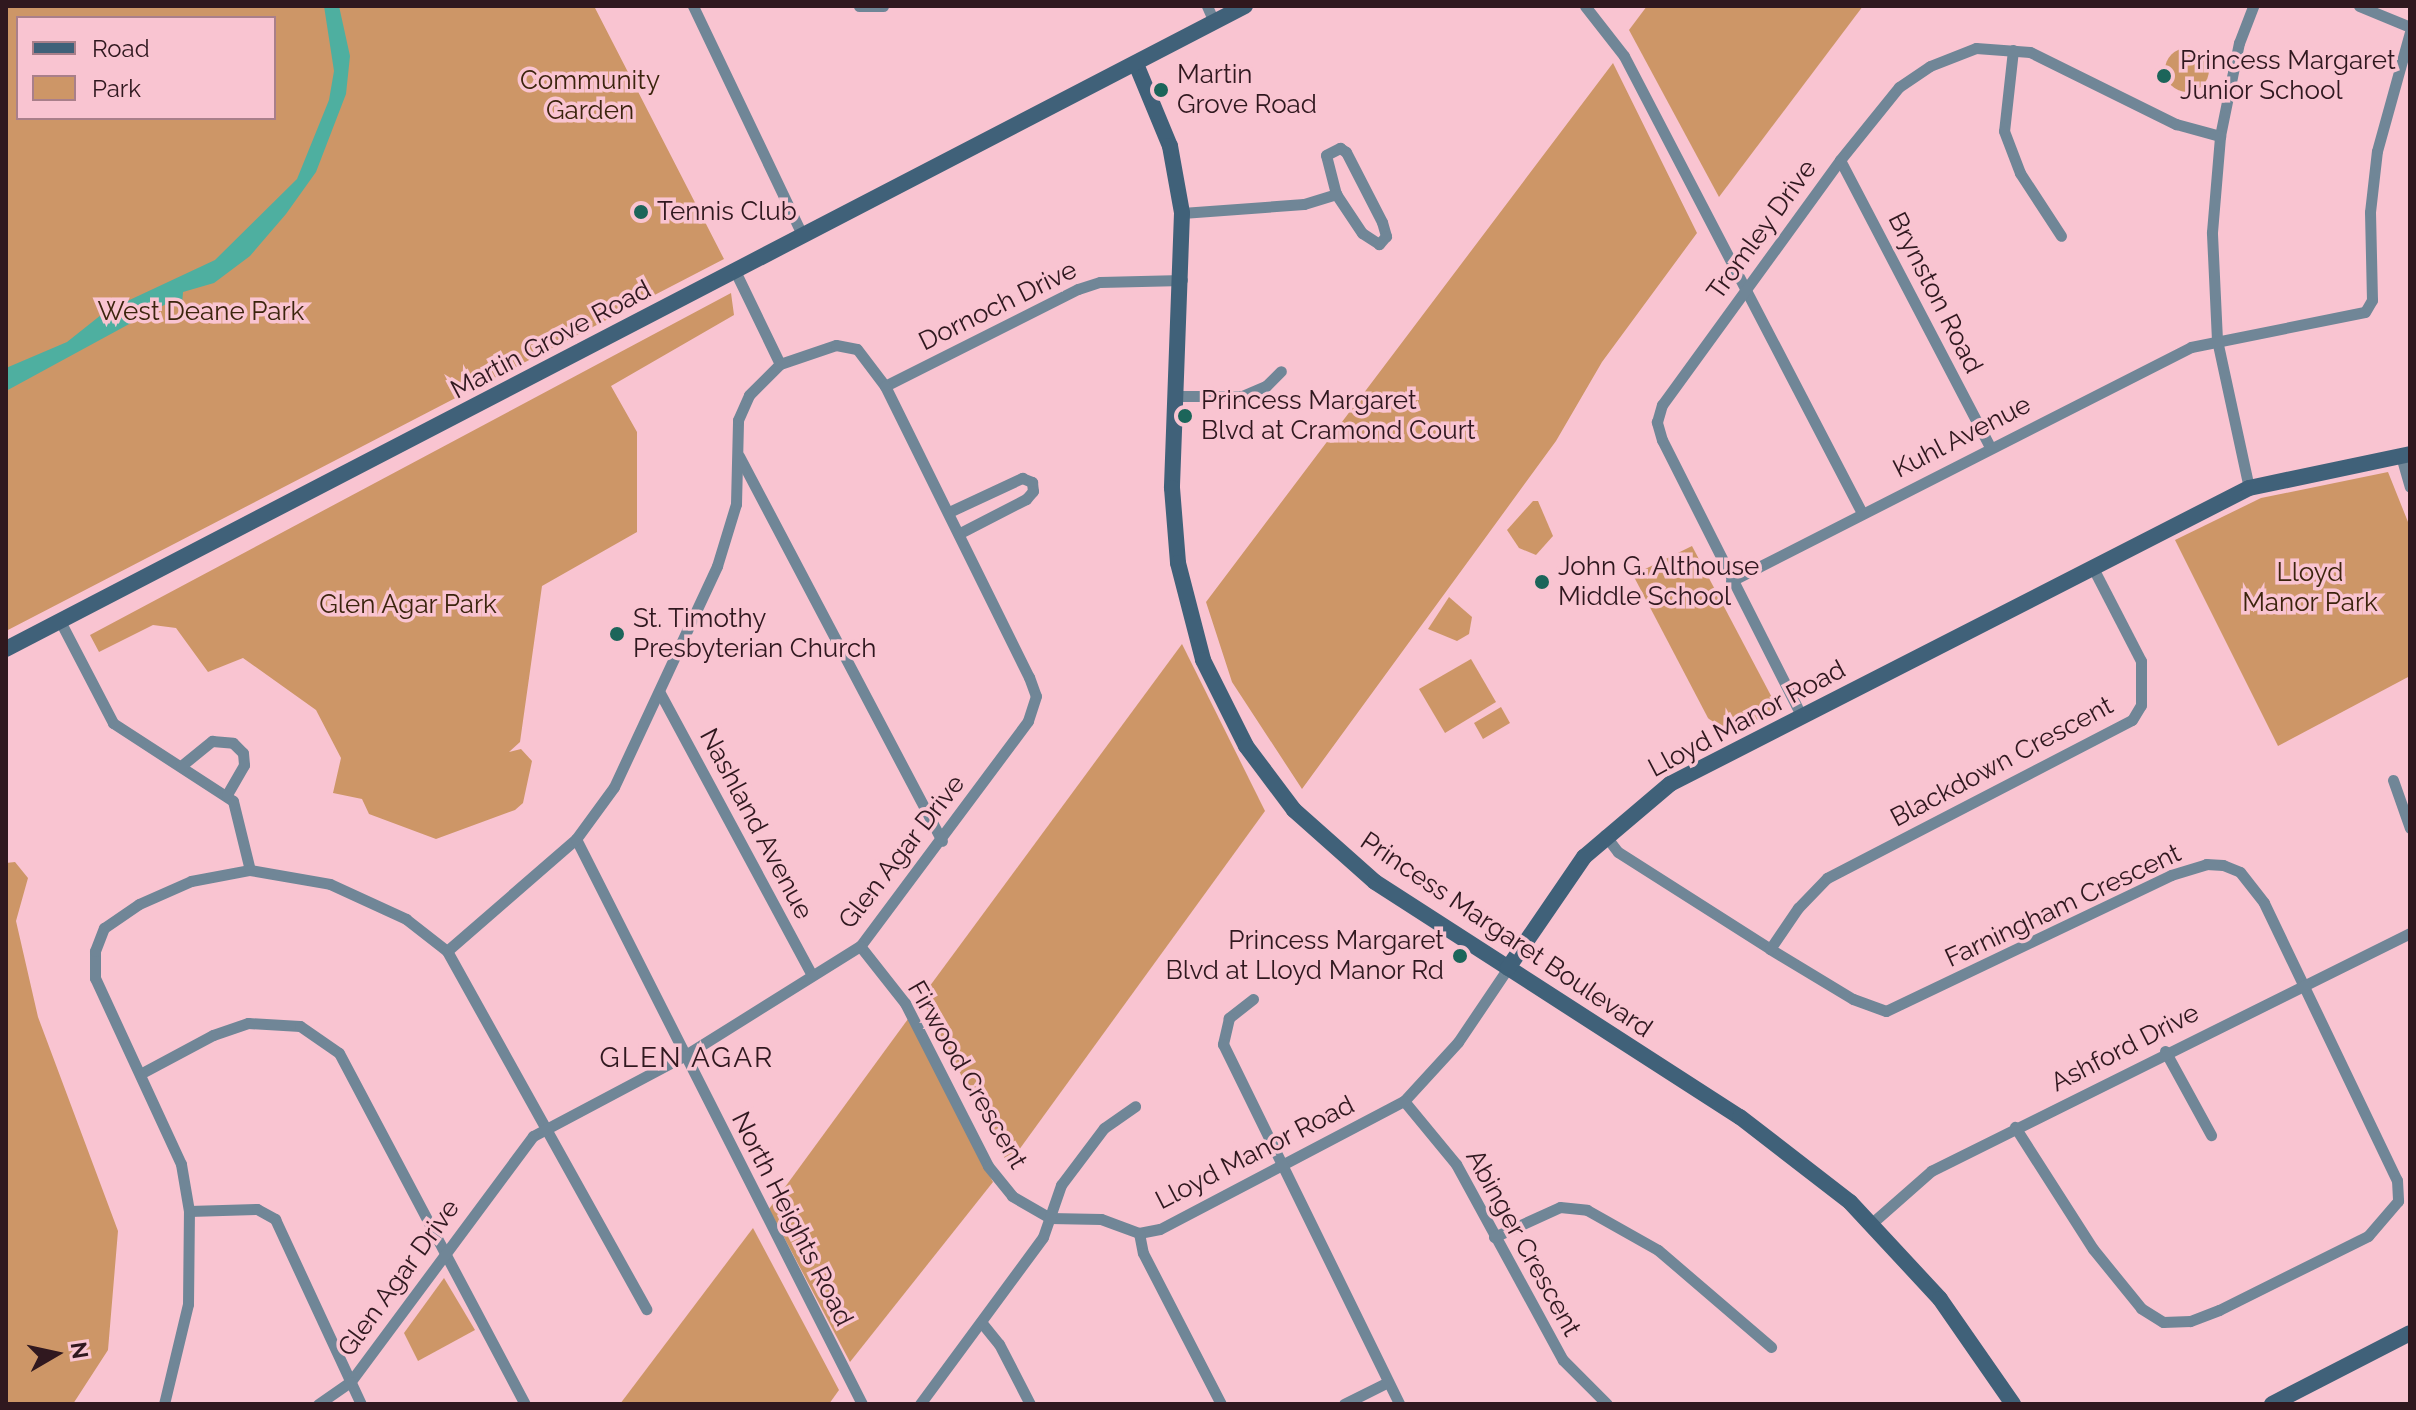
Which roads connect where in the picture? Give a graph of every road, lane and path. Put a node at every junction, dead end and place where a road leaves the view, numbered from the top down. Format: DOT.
graph roads {
  1 [pos="693,6"];
  2 [pos="859,6"];
  3 [pos="883,6"];
  4 [pos="1207,6"];
  5 [pos="1245,6"];
  6 [pos="1585,6"];
  7 [pos="2253,6"];
  8 [pos="2359,6"];
  9 [pos="1214,22"];
  10 [pos="2410,29"];
  11 [pos="2013,50"];
  12 [pos="1136,64"];
  13 [pos="2220,136"];
  14 [pos="1840,160"];
  15 [pos="1336,194"];
  16 [pos="1182,213"];
  17 [pos="802,235"];
  18 [pos="2061,236"];
  19 [pos="735,271"];
  20 [pos="1182,280"];
  21 [pos="1748,287"];
  22 [pos="2217,340"];
  23 [pos="780,364"];
  24 [pos="1281,371"];
  25 [pos="885,386"];
  26 [pos="1176,396"];
  27 [pos="1990,447"];
  28 [pos="737,452"];
  29 [pos="2405,455"];
  30 [pos="2410,487"];
  31 [pos="2249,488"];
  32 [pos="949,512"];
  33 [pos="1862,513"];
  34 [pos="960,533"];
  35 [pos="2093,568"];
  36 [pos="1731,581"];
  37 [pos="60,621"];
  38 [pos="6,649"];
  39 [pos="660,693"];
  40 [pos="1801,715"];
  41 [pos="181,766"];
  42 [pos="2393,780"];
  43 [pos="227,794"];
  44 [pos="2410,828"];
  45 [pos="1605,835"];
  46 [pos="576,839"];
  47 [pos="942,841"];
  48 [pos="250,870"];
  49 [pos="2410,933"];
  50 [pos="860,946"];
  51 [pos="1770,949"];
  52 [pos="447,951"];
  53 [pos="1508,968"];
  54 [pos="812,975"];
  55 [pos="2301,985"];
  56 [pos="1253,999"];
  57 [pos="2165,1051"];
  58 [pos="684,1056"];
  59 [pos="140,1074"];
  60 [pos="1404,1101"];
  61 [pos="1135,1106"];
  62 [pos="547,1126"];
  63 [pos="2015,1127"];
  64 [pos="2211,1135"];
  65 [pos="1283,1166"];
  66 [pos="189,1211"];
  67 [pos="1050,1218"];
  68 [pos="1872,1223"];
  69 [pos="1139,1233"];
  70 [pos="1494,1237"];
  71 [pos="447,1249"];
  72 [pos="646,1309"];
  73 [pos="981,1322"];
  74 [pos="2410,1333"];
  75 [pos="1771,1347"];
  76 [pos="350,1382"];
  77 [pos="1388,1382"];
  78 [pos="164,1404"];
  79 [pos="318,1404"];
  80 [pos="361,1404"];
  81 [pos="525,1404"];
  82 [pos="862,1404"];
  83 [pos="920,1404"];
  84 [pos="1030,1404"];
  85 [pos="1221,1404"];
  86 [pos="1344,1404"];
  87 [pos="1399,1404"];
  88 [pos="1607,1404"];
  89 [pos="2013,1404"];
  90 [pos="2272,1404"];
  1 -- 17 [label="street"];
  2 -- 3 [label="street"];
  4 -- 9 [label="street"];
  5 -- 9 [label="street, Martin Grove Road"];
  6 -- 21 [label="street"];
  7 -- 13 [label="street"];
  8 -- 10 [label="street"];
  9 -- 12 [label="street, Martin Grove Road"];
  10 -- 22 [label="street, Kuhl Avenue"];
  11 -- 13 [label="street, Tromley Drive"];
  11 -- 14 [label="street, Tromley Drive"];
  11 -- 18 [label="street"];
  12 -- 16 [label="street, Princess Margaret Boulevard"];
  12 -- 17 [label="street, Martin Grove Road"];
  13 -- 22 [label="street"];
  14 -- 21 [label="street, Tromley Drive"];
  14 -- 27 [label="street, Brynston Road"];
  15 -- 15 [label="street"];
  15 -- 16 [label="street"];
  16 -- 20 [label="street, Princess Margaret Boulevard"];
  17 -- 19 [label="street, Martin Grove Road"];
  19 -- 23 [label="street"];
  19 -- 37 [label="street, Martin Grove Road"];
  20 -- 25 [label="street, Dornoch Drive"];
  20 -- 26 [label="street, Princess Margaret Boulevard"];
  21 -- 33 [label="street"];
  21 -- 36 [label="street, Tromley Drive"];
  22 -- 27 [label="street, Kuhl Avenue"];
  22 -- 31 [label="street"];
  23 -- 25 [label="street, Glen Agar Drive"];
  23 -- 28 [label="street"];
  24 -- 26 [label="street"];
  25 -- 32 [label="street, Glen Agar Drive"];
  26 -- 53 [label="street, Princess Margaret Boulevard"];
  27 -- 33 [label="street, Kuhl Avenue"];
  28 -- 39 [label="street"];
  28 -- 47 [label="street"];
  29 -- 30 [label="street"];
  29 -- 31 [label="street, Lloyd Manor Road"];
  31 -- 35 [label="street, Lloyd Manor Road"];
  32 -- 34 [label="street, Glen Agar Drive"];
  32 -- 34 [label="street"];
  33 -- 36 [label="street, Kuhl Avenue"];
  34 -- 47 [label="street, Glen Agar Drive"];
  35 -- 40 [label="street, Lloyd Manor Road"];
  35 -- 51 [label="street, Blackdown Crescent"];
  36 -- 40 [label="street, Tromley Drive"];
  37 -- 38 [label="street, Martin Grove Road"];
  37 -- 41 [label="street"];
  39 -- 46 [label="street"];
  39 -- 54 [label="street, Nashland Avenue"];
  40 -- 45 [label="street, Lloyd Manor Road"];
  41 -- 43 [label="street"];
  41 -- 43 [label="street"];
  42 -- 44 [label="street"];
  43 -- 48 [label="street"];
  45 -- 51 [label="street, Farningham Crescent"];
  45 -- 53 [label="street, Lloyd Manor Road"];
  46 -- 52 [label="street"];
  46 -- 58 [label="street, North Heights Road"];
  47 -- 50 [label="street, Glen Agar Drive"];
  48 -- 52 [label="street"];
  48 -- 59 [label="street"];
  49 -- 55 [label="street, Ashford Drive"];
  50 -- 54 [label="street, Glen Agar Drive"];
  50 -- 67 [label="street, Firwood Crescent"];
  51 -- 55 [label="street, Farningham Crescent"];
  52 -- 62 [label="street"];
  53 -- 60 [label="street, Lloyd Manor Road"];
  53 -- 68 [label="street, Princess Margaret Boulevard"];
  54 -- 58 [label="street, Glen Agar Drive"];
  55 -- 57 [label="street, Ashford Drive"];
  55 -- 63 [label="street, Farningham Crescent"];
  56 -- 65 [label="street"];
  57 -- 63 [label="street, Ashford Drive"];
  57 -- 64 [label="street"];
  58 -- 62 [label="street, Glen Agar Drive"];
  58 -- 82 [label="street, North Heights Road"];
  59 -- 66 [label="street"];
  59 -- 71 [label="street"];
  60 -- 65 [label="street, Lloyd Manor Road"];
  60 -- 70 [label="street, Abinger Crescent"];
  61 -- 67 [label="street"];
  62 -- 71 [label="street, Glen Agar Drive"];
  62 -- 72 [label="street"];
  63 -- 68 [label="street, Ashford Drive"];
  65 -- 69 [label="street, Lloyd Manor Road"];
  65 -- 77 [label="street"];
  66 -- 76 [label="street"];
  66 -- 78 [label="street"];
  67 -- 69 [label="street"];
  67 -- 73 [label="street"];
  68 -- 89 [label="street, Princess Margaret Boulevard"];
  69 -- 85 [label="street"];
  70 -- 75 [label="street"];
  70 -- 88 [label="street, Abinger Crescent"];
  71 -- 76 [label="street, Glen Agar Drive"];
  71 -- 81 [label="street"];
  73 -- 83 [label="street"];
  73 -- 84 [label="street"];
  74 -- 90 [label="street"];
  76 -- 79 [label="street, Glen Agar Drive"];
  76 -- 80 [label="street"];
  77 -- 86 [label="street"];
  77 -- 87 [label="street"];
}
